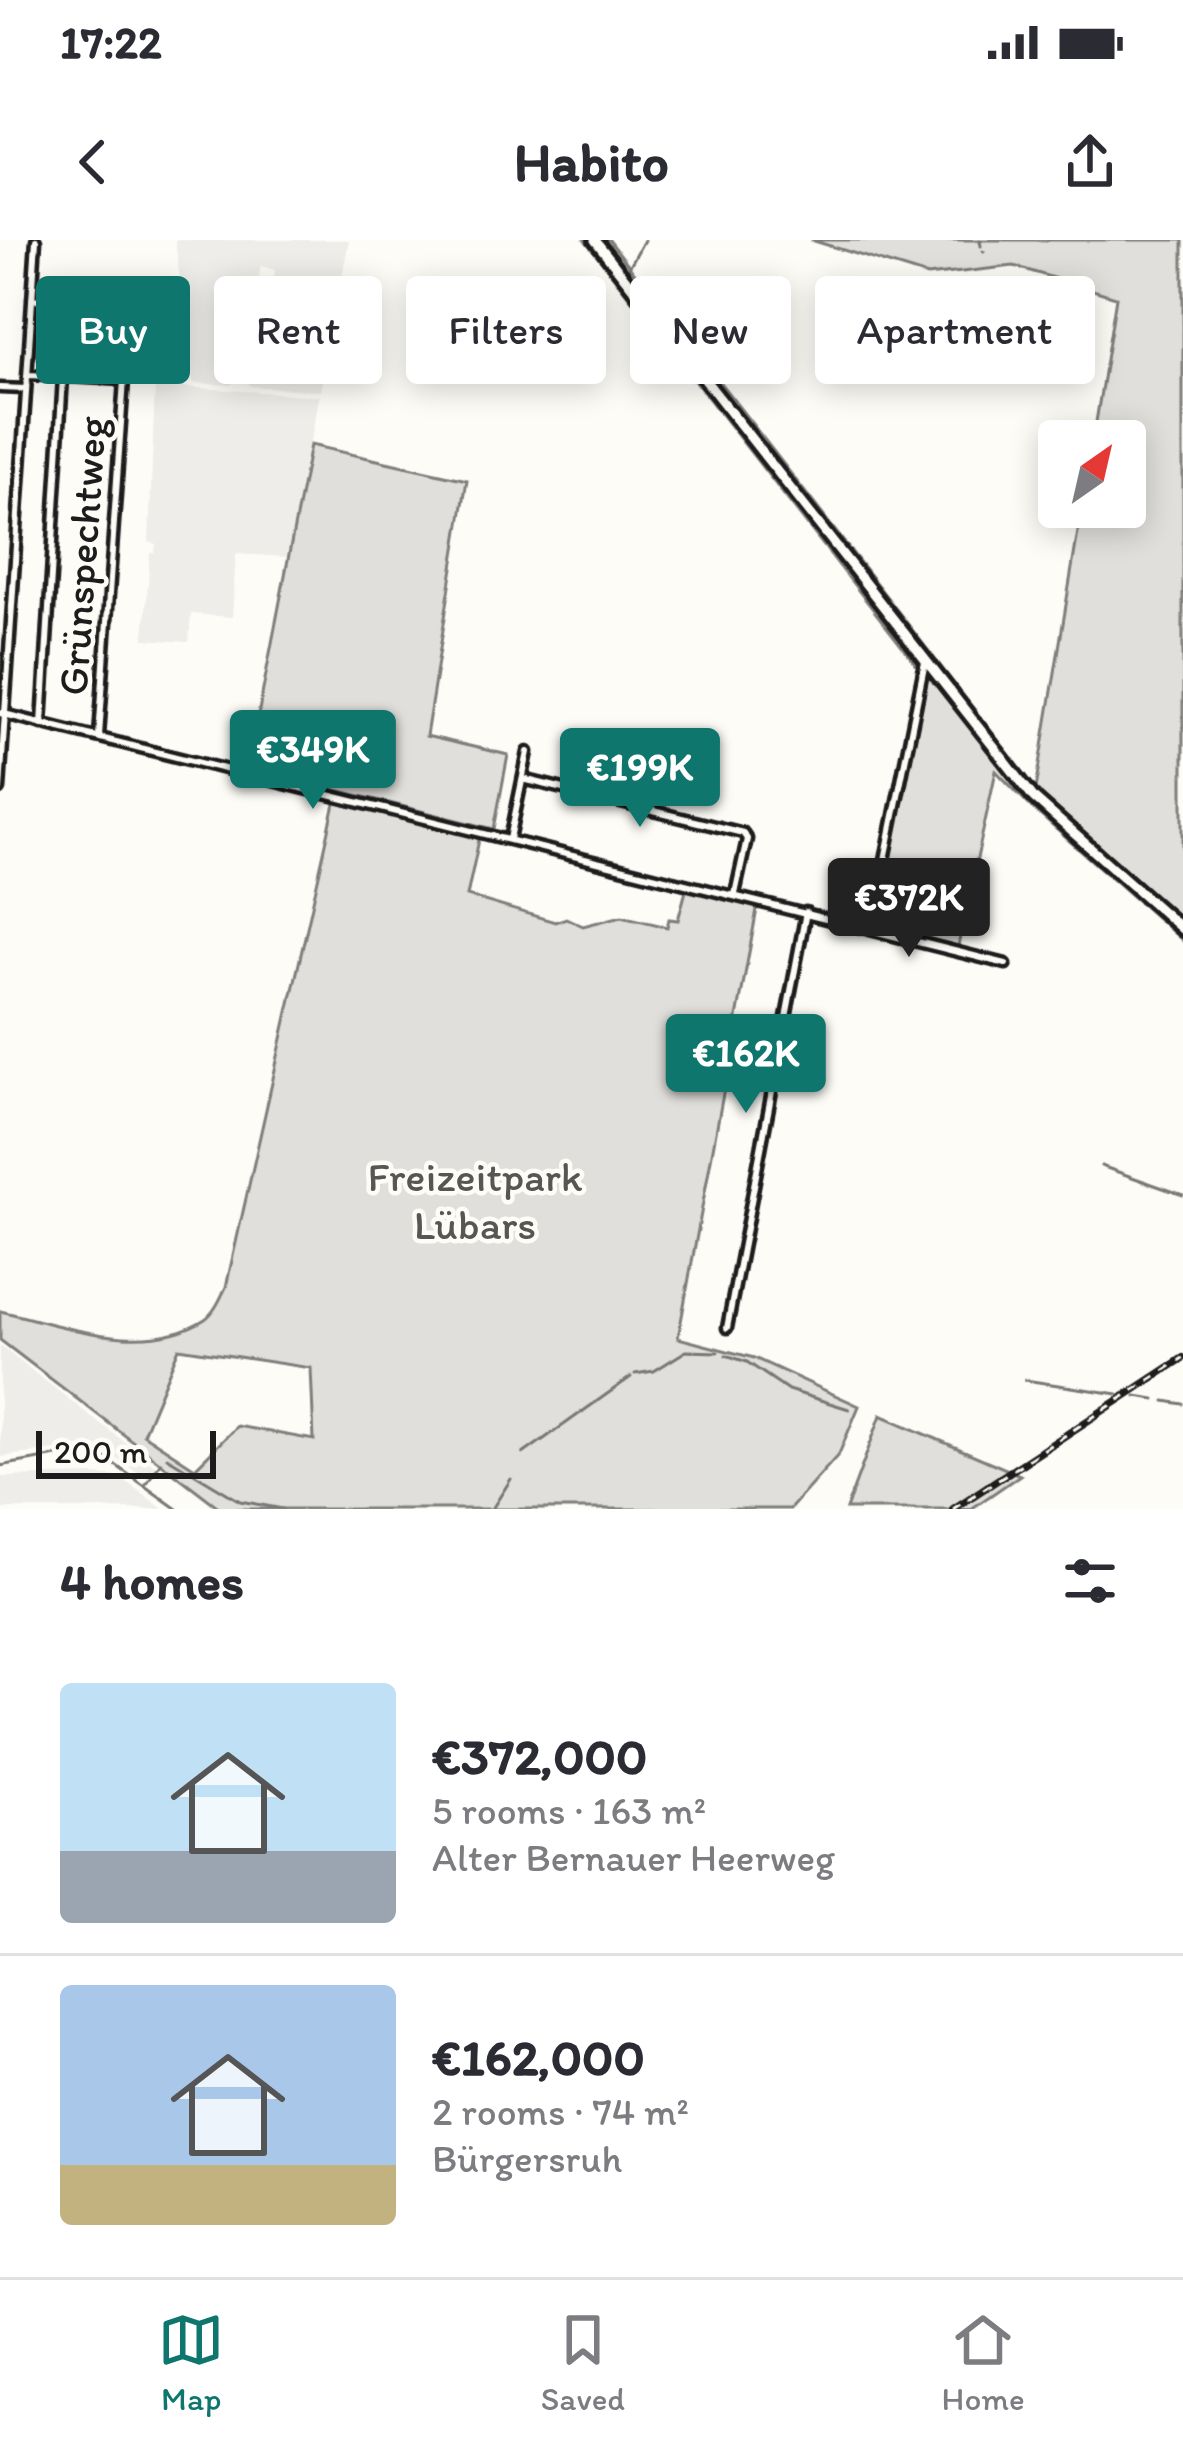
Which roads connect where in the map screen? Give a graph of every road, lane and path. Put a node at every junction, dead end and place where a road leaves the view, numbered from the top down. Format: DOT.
graph roads {
  1 [pos="36,240"];
  2 [pos="595,240"];
  3 [pos="32,299"];
  4 [pos="36,299"];
  5 [pos="27,375"];
  6 [pos="36,376"];
  7 [pos="63,384"];
  8 [pos="124,384"];
  9 [pos="0,388"];
  10 [pos="26,389"];
  11 [pos="925,662"];
  12 [pos="2,713"];
  13 [pos="42,724"];
  14 [pos="99,736"];
  15 [pos="527,752"];
  16 [pos="524,779"];
  17 [pos="0,789"];
  18 [pos="511,839"];
  19 [pos="734,894"];
  20 [pos="806,912"];
  21 [pos="871,928"];
  22 [pos="1183,930"];
  23 [pos="1006,964"];
  24 [pos="727,1328"];
  1 -- 3 [label="street"];
  2 -- 11 [label="street"];
  3 -- 4 [label="street"];
  3 -- 5 [label="street"];
  5 -- 6 [label="street"];
  5 -- 10 [label="street"];
  7 -- 13 [label="street"];
  8 -- 14 [label="street, Grünspechtweg"];
  9 -- 10 [label="street"];
  10 -- 12 [label="street"];
  11 -- 21 [label="street"];
  11 -- 22 [label="street"];
  12 -- 13 [label="street"];
  12 -- 17 [label="street"];
  13 -- 14 [label="street"];
  14 -- 18 [label="street"];
  15 -- 16 [label="street"];
  16 -- 18 [label="street"];
  16 -- 19 [label="street"];
  18 -- 19 [label="street"];
  19 -- 20 [label="street"];
  20 -- 21 [label="street"];
  20 -- 24 [label="street"];
  21 -- 23 [label="street"];
}
